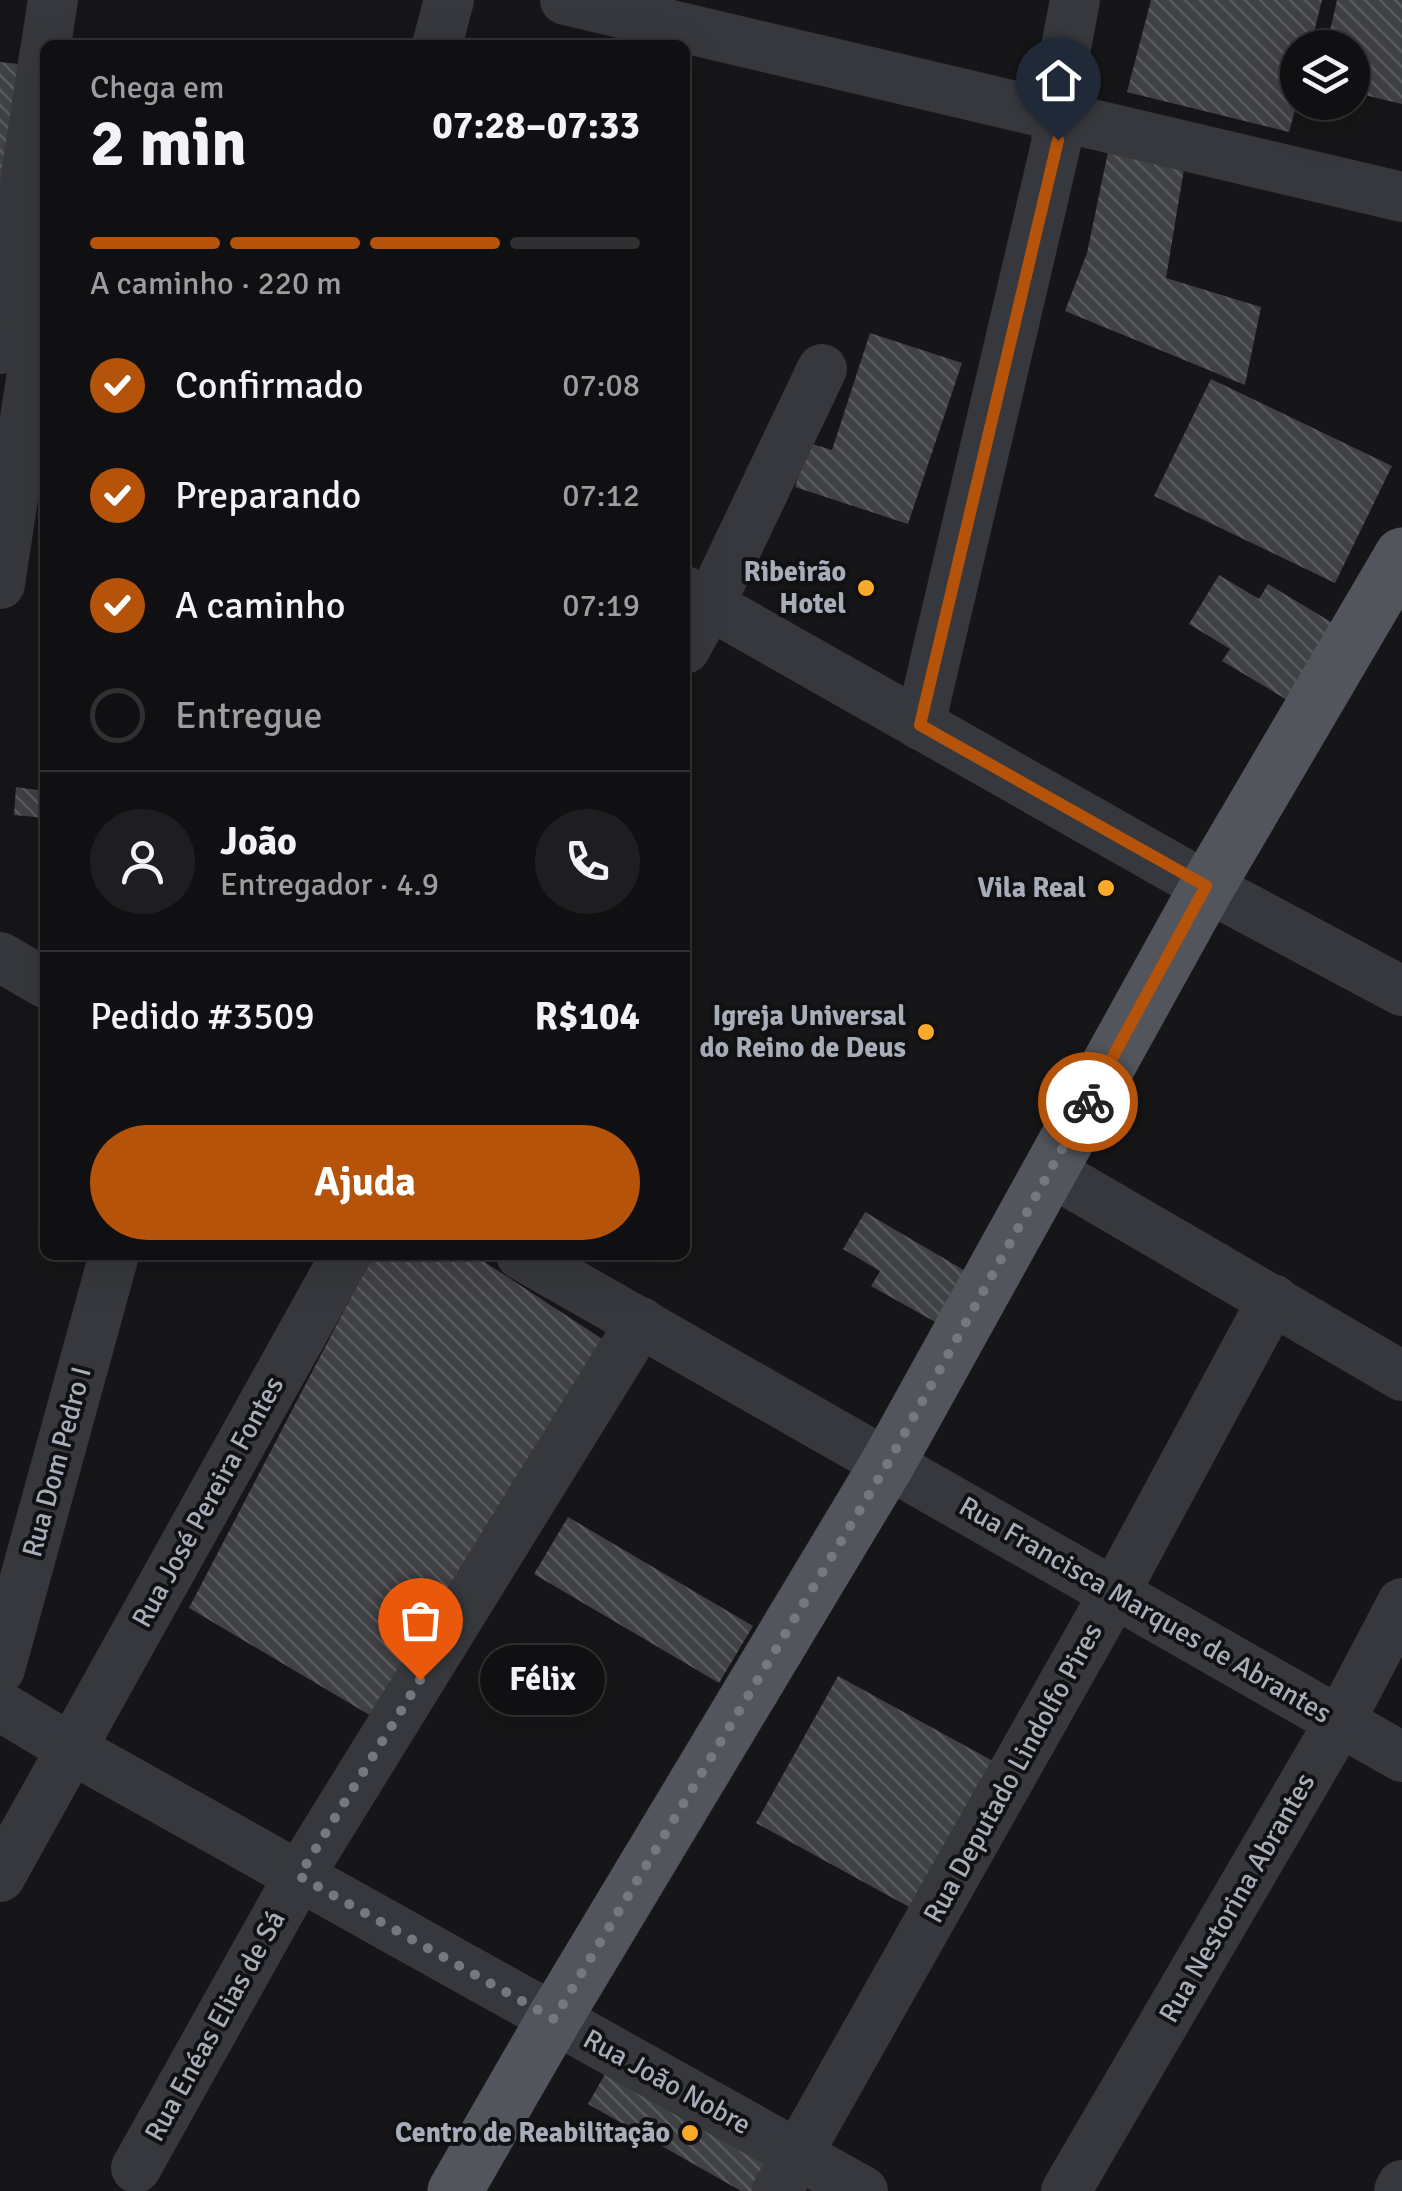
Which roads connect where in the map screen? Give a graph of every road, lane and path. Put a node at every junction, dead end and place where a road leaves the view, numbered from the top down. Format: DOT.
graph roads {
  1 [pos="52,0"];
  2 [pos="86,0"];
  3 [pos="449,0"];
  4 [pos="564,0"];
  5 [pos="1075,0"];
  6 [pos="1100,0"];
  7 [pos="46,40"];
  8 [pos="80,40"];
  9 [pos="438,40"];
  10 [pos="40,120"];
  11 [pos="1061,126"];
  12 [pos="1402,197"];
  13 [pos="28,296"];
  14 [pos="0,350"];
  15 [pos="822,369"];
  16 [pos="1402,555"];
  17 [pos="0,584"];
  18 [pos="698,598"];
  19 [pos="690,629"];
  20 [pos="920,725"];
  21 [pos="1206,886"];
  22 [pos="0,957"];
  23 [pos="40,981"];
  24 [pos="1402,992"];
  25 [pos="1050,1171"];
  26 [pos="113,1260"];
  27 [pos="343,1260"];
  28 [pos="530,1260"];
  29 [pos="1273,1299"];
  30 [pos="642,1322"];
  31 [pos="1402,1376"];
  32 [pos="888,1463"];
  33 [pos="1115,1592"];
  34 [pos="1402,1602"];
  35 [pos="0,1669"];
  36 [pos="0,1706"];
  37 [pos="1339,1722"];
  38 [pos="70,1748"];
  39 [pos="1402,1757"];
  40 [pos="299,1876"];
  41 [pos="0,1877"];
  42 [pos="554,2019"];
  43 [pos="136,2168"];
  44 [pos="787,2172"];
  45 [pos="454,2191"];
  46 [pos="864,2191"];
  47 [pos="1066,2191"];
  1 -- 7 [label="street"];
  2 -- 8 [label="street"];
  3 -- 9 [label="street"];
  4 -- 11 [label="street"];
  5 -- 11 [label="street"];
  6 -- 11 [label="street"];
  10 -- 13 [label="street"];
  11 -- 12 [label="street"];
  11 -- 20 [label="street"];
  13 -- 14 [label="street"];
  13 -- 17 [label="street"];
  15 -- 18 [label="street"];
  16 -- 21 [label="main road"];
  18 -- 19 [label="street"];
  18 -- 20 [label="street"];
  20 -- 21 [label="street"];
  21 -- 24 [label="street"];
  21 -- 25 [label="main road"];
  22 -- 23 [label="street"];
  25 -- 29 [label="street"];
  25 -- 32 [label="main road"];
  26 -- 35 [label="street, Rua Dom Pedro I"];
  27 -- 38 [label="street, Rua José Pereira Fontes"];
  28 -- 30 [label="street, Rua Francisca Marques de Abrantes"];
  29 -- 31 [label="street"];
  29 -- 33 [label="street, Rua Deputado Lindolfo Pires"];
  30 -- 32 [label="street, Rua Francisca Marques de Abrantes"];
  30 -- 40 [label="street, Rua Enéas Elias de Sá"];
  32 -- 33 [label="street, Rua Francisca Marques de Abrantes"];
  32 -- 42 [label="main road"];
  33 -- 37 [label="street, Rua Francisca Marques de Abrantes"];
  33 -- 44 [label="street, Rua Deputado Lindolfo Pires"];
  34 -- 37 [label="street, Rua Nestorina Abrantes"];
  36 -- 38 [label="street, Rua João Nobre"];
  37 -- 39 [label="street, Rua Francisca Marques de Abrantes"];
  37 -- 47 [label="street, Rua Nestorina Abrantes"];
  38 -- 40 [label="street, Rua João Nobre"];
  38 -- 41 [label="street, Rua José Pereira Fontes"];
  40 -- 42 [label="street, Rua João Nobre"];
  40 -- 43 [label="street, Rua Enéas Elias de Sá"];
  42 -- 44 [label="street, Rua João Nobre"];
  42 -- 45 [label="main road"];
  44 -- 46 [label="street, Rua João Nobre"];
}
